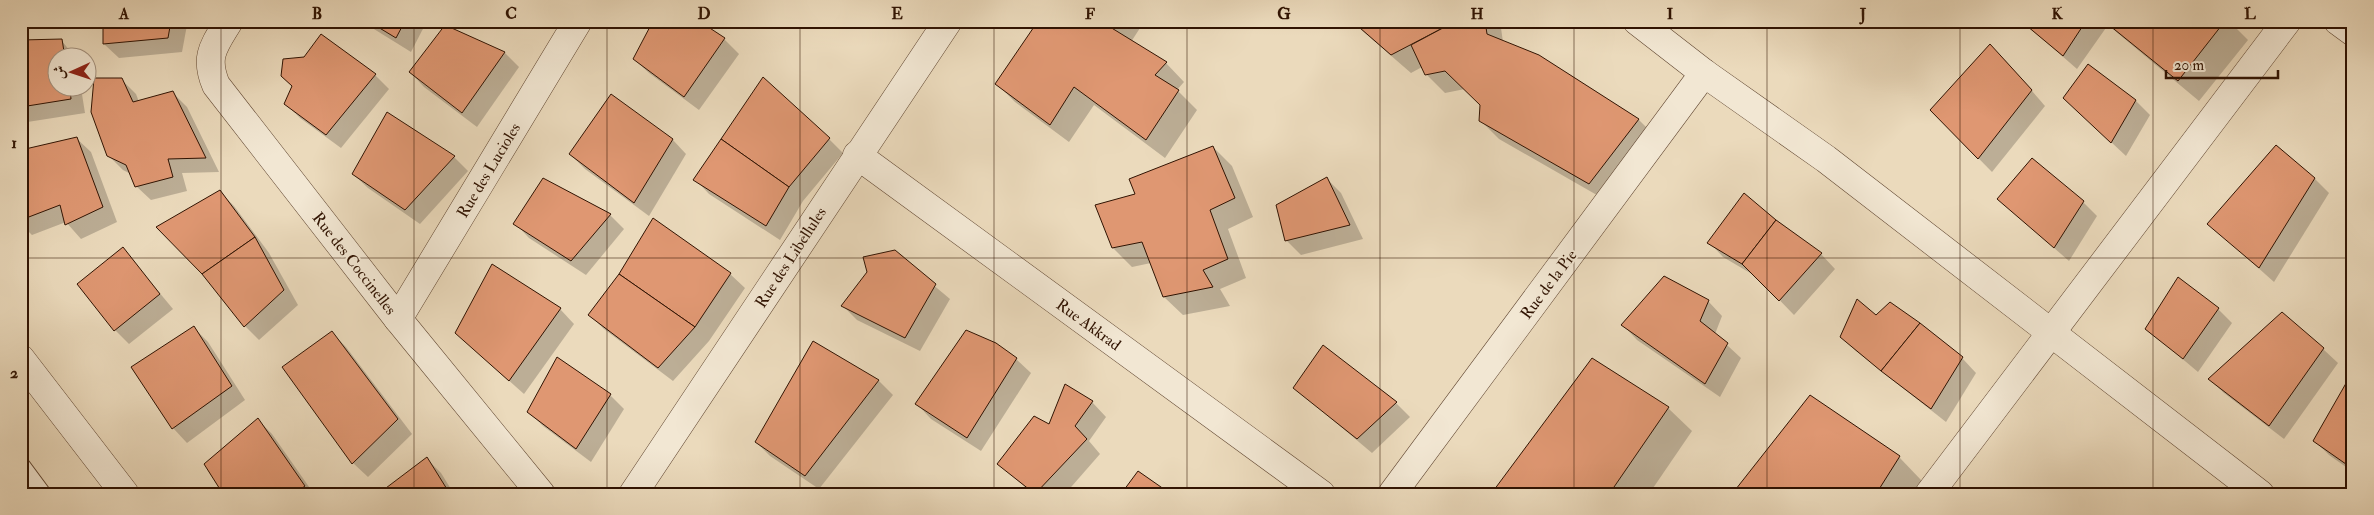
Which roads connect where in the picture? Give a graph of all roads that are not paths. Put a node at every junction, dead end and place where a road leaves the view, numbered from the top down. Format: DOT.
graph roads {
  1 [pos="228,21"];
  2 [pos="578,21"];
  3 [pos="948,21"];
  4 [pos="1637,21"];
  5 [pos="2287,21"];
  6 [pos="2338,21"];
  7 [pos="2353,32"];
  8 [pos="1704,73"];
  9 [pos="857,155"];
  10 [pos="398,319"];
  11 [pos="2050,331"];
  12 [pos="21,360"];
  13 [pos="21,467"];
  14 [pos="41,494"];
  15 [pos="125,494"];
  16 [pos="541,494"];
  17 [pos="633,494"];
  18 [pos="1321,494"];
  19 [pos="1392,494"];
  20 [pos="1929,494"];
  21 [pos="2260,494"];
  1 -- 10 [label="street, Rue des Coccinelles"];
  2 -- 10 [label="street, Rue des Lucioles"];
  3 -- 9 [label="street, Rue des Libellules"];
  4 -- 8 [label="street"];
  5 -- 11 [label="street"];
  6 -- 7 [label="street"];
  8 -- 11 [label="street"];
  8 -- 19 [label="street, Rue de la Pie"];
  9 -- 17 [label="street, Rue des Libellules"];
  9 -- 18 [label="street, Rue Akkrad"];
  10 -- 16 [label="street, Rue des Coccinelles"];
  11 -- 20 [label="street"];
  11 -- 21 [label="street"];
  12 -- 15 [label="street"];
  13 -- 14 [label="lane"];
}
